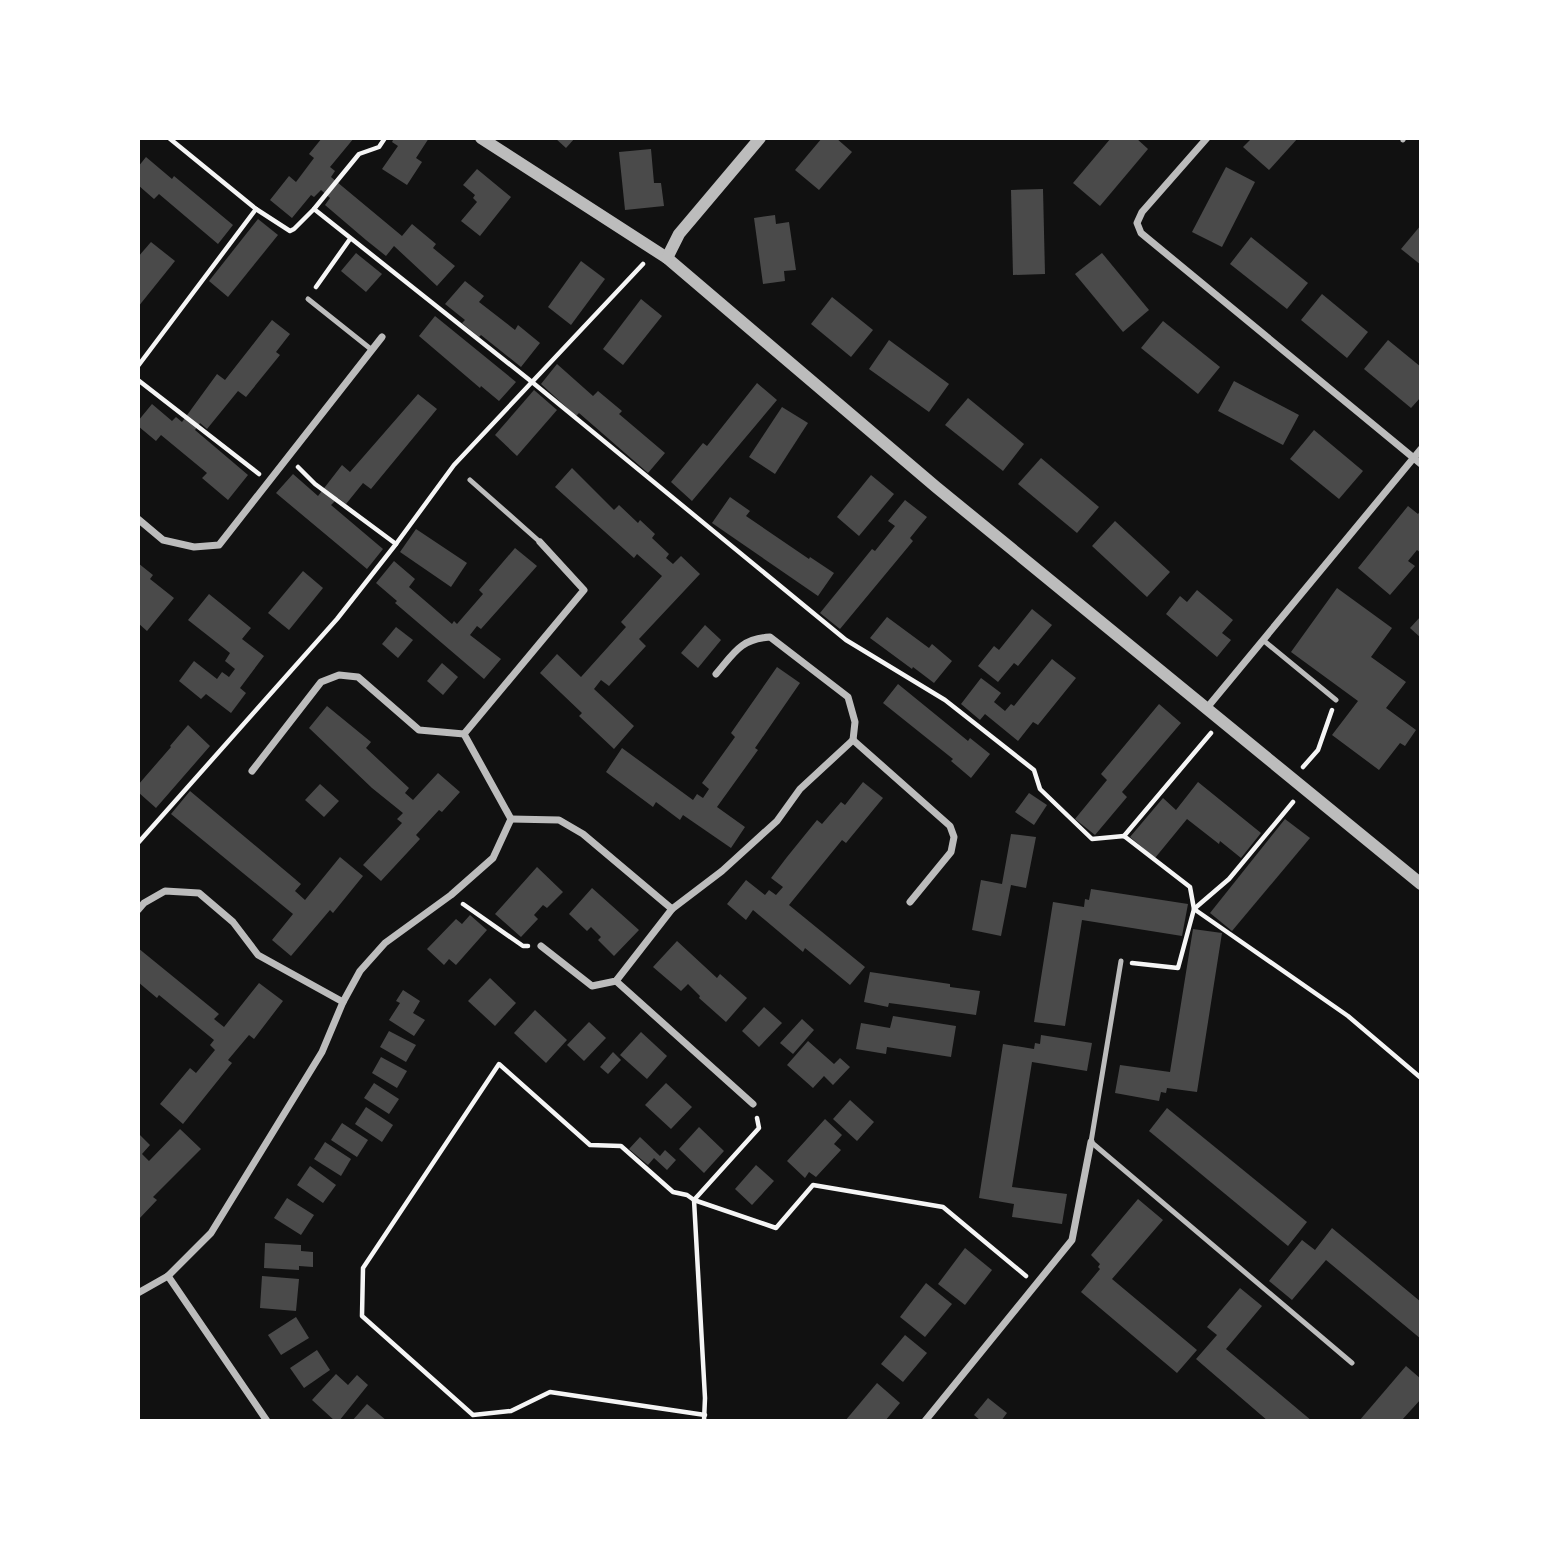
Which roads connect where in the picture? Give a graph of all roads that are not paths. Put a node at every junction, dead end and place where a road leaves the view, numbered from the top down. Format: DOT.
graph roads {
  1 [pos="481,138"];
  2 [pos="760,138"];
  3 [pos="1207,138"];
  4 [pos="667,258"];
  5 [pos="308,299"];
  6 [pos="382,337"];
  7 [pos="372,350"];
  8 [pos="1421,449"];
  9 [pos="1413,458"];
  10 [pos="1421,464"];
  11 [pos="470,480"];
  12 [pos="138,519"];
  13 [pos="540,542"];
  14 [pos="1263,640"];
  15 [pos="716,674"];
  16 [pos="1336,700"];
  17 [pos="1205,709"];
  18 [pos="464,734"];
  19 [pos="853,740"];
  20 [pos="253,771"];
  21 [pos="511,818"];
  22 [pos="1421,884"];
  23 [pos="910,902"];
  24 [pos="672,909"];
  25 [pos="138,910"];
  26 [pos="541,946"];
  27 [pos="1121,961"];
  28 [pos="616,981"];
  29 [pos="343,1002"];
  30 [pos="753,1104"];
  31 [pos="1091,1142"];
  32 [pos="168,1276"];
  33 [pos="138,1293"];
  34 [pos="1352,1363"];
  35 [pos="267,1421"];
  36 [pos="925,1421"];
  1 -- 4 [label="street"];
  2 -- 4 [label="street"];
  3 -- 9 [label="street"];
  4 -- 17 [label="street"];
  5 -- 7 [label="lane"];
  6 -- 7 [label="street"];
  7 -- 12 [label="street"];
  8 -- 9 [label="street"];
  9 -- 10 [label="street"];
  9 -- 14 [label="street"];
  11 -- 13 [label="lane"];
  13 -- 18 [label="street"];
  14 -- 16 [label="lane"];
  14 -- 17 [label="street"];
  15 -- 19 [label="street"];
  17 -- 22 [label="street"];
  18 -- 20 [label="street"];
  18 -- 21 [label="street"];
  19 -- 23 [label="street"];
  19 -- 24 [label="street"];
  21 -- 24 [label="street"];
  21 -- 29 [label="street"];
  24 -- 28 [label="street"];
  25 -- 29 [label="street"];
  26 -- 28 [label="street"];
  27 -- 31 [label="lane"];
  28 -- 30 [label="street"];
  29 -- 32 [label="street"];
  31 -- 34 [label="lane"];
  31 -- 36 [label="street"];
  32 -- 33 [label="street"];
  32 -- 35 [label="street"];
}
